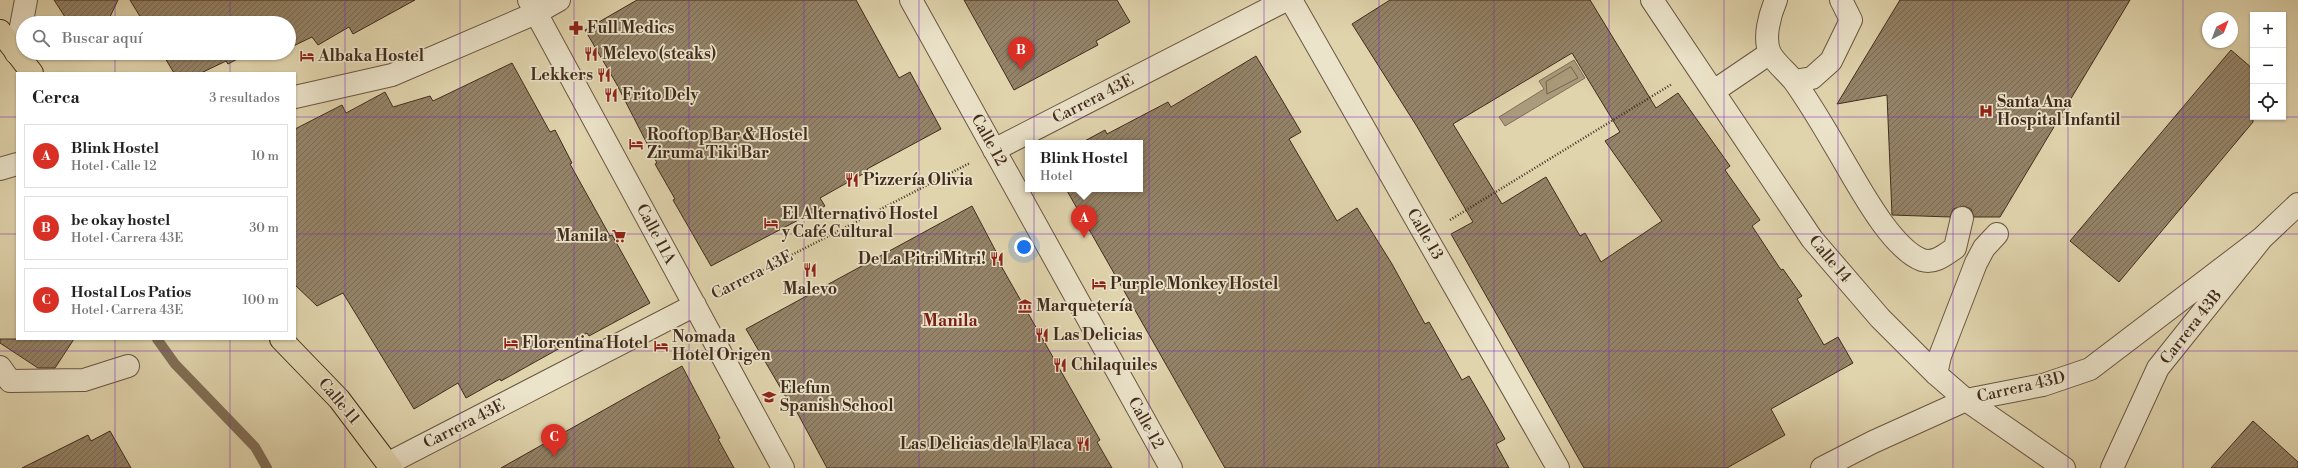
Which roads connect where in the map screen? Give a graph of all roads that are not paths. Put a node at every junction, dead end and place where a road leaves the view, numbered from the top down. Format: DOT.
graph roads {
  1 [pos="26,0"];
  2 [pos="559,0"];
  3 [pos="912,0"];
  4 [pos="1286,0"];
  5 [pos="1291,0"];
  6 [pos="1652,0"];
  7 [pos="1776,0"];
  8 [pos="1841,0"];
  9 [pos="533,6"];
  10 [pos="23,16"];
  11 [pos="0,31"];
  12 [pos="16,53"];
  13 [pos="1770,53"];
  14 [pos="22,60"];
  15 [pos="31,72"];
  16 [pos="1794,81"];
  17 [pos="1714,91"];
  18 [pos="296,97"];
  19 [pos="994,150"];
  20 [pos="16,164"];
  21 [pos="0,169"];
  22 [pos="2298,204"];
  23 [pos="1962,218"];
  24 [pos="1997,234"];
  25 [pos="2262,238"];
  26 [pos="695,305"];
  27 [pos="282,340"];
  28 [pos="128,366"];
  29 [pos="0,367"];
  30 [pos="1936,374"];
  31 [pos="1966,400"];
  32 [pos="390,465"];
  33 [pos="783,468"];
  34 [pos="1170,468"];
  35 [pos="1558,468"];
  36 [pos="1822,468"];
  37 [pos="2064,468"];
  38 [pos="2112,468"];
  1 -- 10 [label="street"];
  2 -- 9 [label="street"];
  3 -- 19 [label="street, Calle 12"];
  4 -- 19 [label="street, Carrera 43E"];
  5 -- 35 [label="street, Calle 13"];
  6 -- 17 [label="street, Calle 14"];
  7 -- 13 [label="street"];
  8 -- 16 [label="street"];
  9 -- 18 [label="street"];
  9 -- 26 [label="street, Calle 11A"];
  11 -- 12 [label="main road"];
  13 -- 16 [label="street"];
  13 -- 17 [label="street"];
  14 -- 15 [label="main road"];
  16 -- 23 [label="street"];
  17 -- 30 [label="street, Calle 14"];
  19 -- 34 [label="street, Calle 12"];
  20 -- 21 [label="street"];
  22 -- 25 [label="street, Carrera 43B"];
  24 -- 30 [label="street"];
  25 -- 31 [label="street, Carrera 43D"];
  25 -- 38 [label="street, Carrera 43B"];
  26 -- 32 [label="street, Carrera 43E"];
  26 -- 33 [label="street, Calle 11A"];
  27 -- 32 [label="main road, Calle 11"];
  28 -- 29 [label="street"];
  30 -- 31 [label="street, Calle 14"];
  31 -- 36 [label="street, Carrera 43D"];
  31 -- 37 [label="street, Calle 14"];
}
